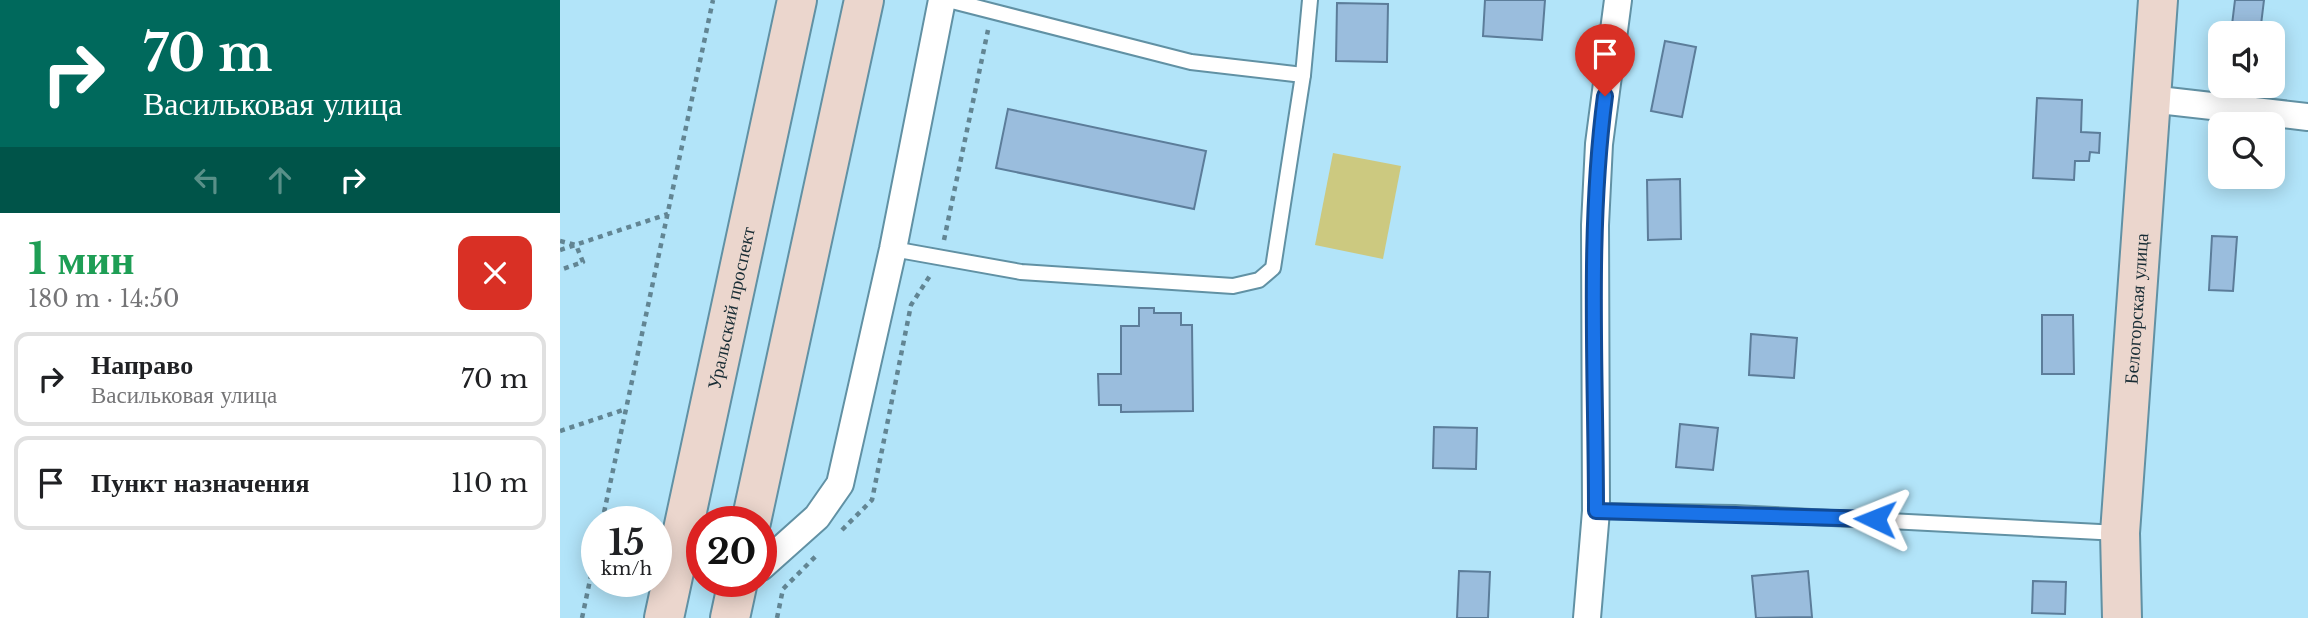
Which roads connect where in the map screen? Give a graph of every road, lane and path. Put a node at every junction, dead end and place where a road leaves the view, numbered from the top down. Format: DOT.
graph roads {
  1 [pos="713,0"];
  2 [pos="797,0"];
  3 [pos="864,0"];
  4 [pos="942,0"];
  5 [pos="948,0"];
  6 [pos="1310,0"];
  7 [pos="1619,0"];
  8 [pos="2158,0"];
  9 [pos="992,11"];
  10 [pos="1303,75"];
  11 [pos="2150,99"];
  12 [pos="2308,117"];
  13 [pos="668,214"];
  14 [pos="560,242"];
  15 [pos="893,248"];
  16 [pos="560,250"];
  17 [pos="941,257"];
  18 [pos="560,270"];
  19 [pos="626,409"];
  20 [pos="560,431"];
  21 [pos="605,506"];
  22 [pos="754,506"];
  23 [pos="1596,511"];
  24 [pos="2120,533"];
  25 [pos="832,540"];
  26 [pos="823,549"];
  27 [pos="777,554"];
  28 [pos="586,597"];
  29 [pos="582,618"];
  30 [pos="664,618"];
  31 [pos="777,618"];
  32 [pos="1587,618"];
  33 [pos="2122,618"];
  1 -- 13 [label="path"];
  2 -- 30 [label="main road, Уральский проспект"];
  3 -- 22 [label="main road"];
  4 -- 15 [label="street"];
  5 -- 9 [label="lane"];
  6 -- 10 [label="lane"];
  7 -- 23 [label="street"];
  8 -- 11 [label="main road, Белогорская улица"];
  9 -- 10 [label="lane"];
  9 -- 17 [label="path"];
  10 -- 17 [label="lane"];
  11 -- 12 [label="street"];
  11 -- 24 [label="main road, Белогорская улица"];
  13 -- 16 [label="path"];
  13 -- 19 [label="path"];
  14 -- 18 [label="path"];
  15 -- 17 [label="lane"];
  15 -- 27 [label="street"];
  17 -- 25 [label="path"];
  19 -- 20 [label="path"];
  19 -- 21 [label="path"];
  23 -- 24 [label="lane"];
  23 -- 32 [label="street"];
  24 -- 33 [label="main road, Белогорская улица"];
  26 -- 31 [label="path"];
  28 -- 29 [label="path"];
}
